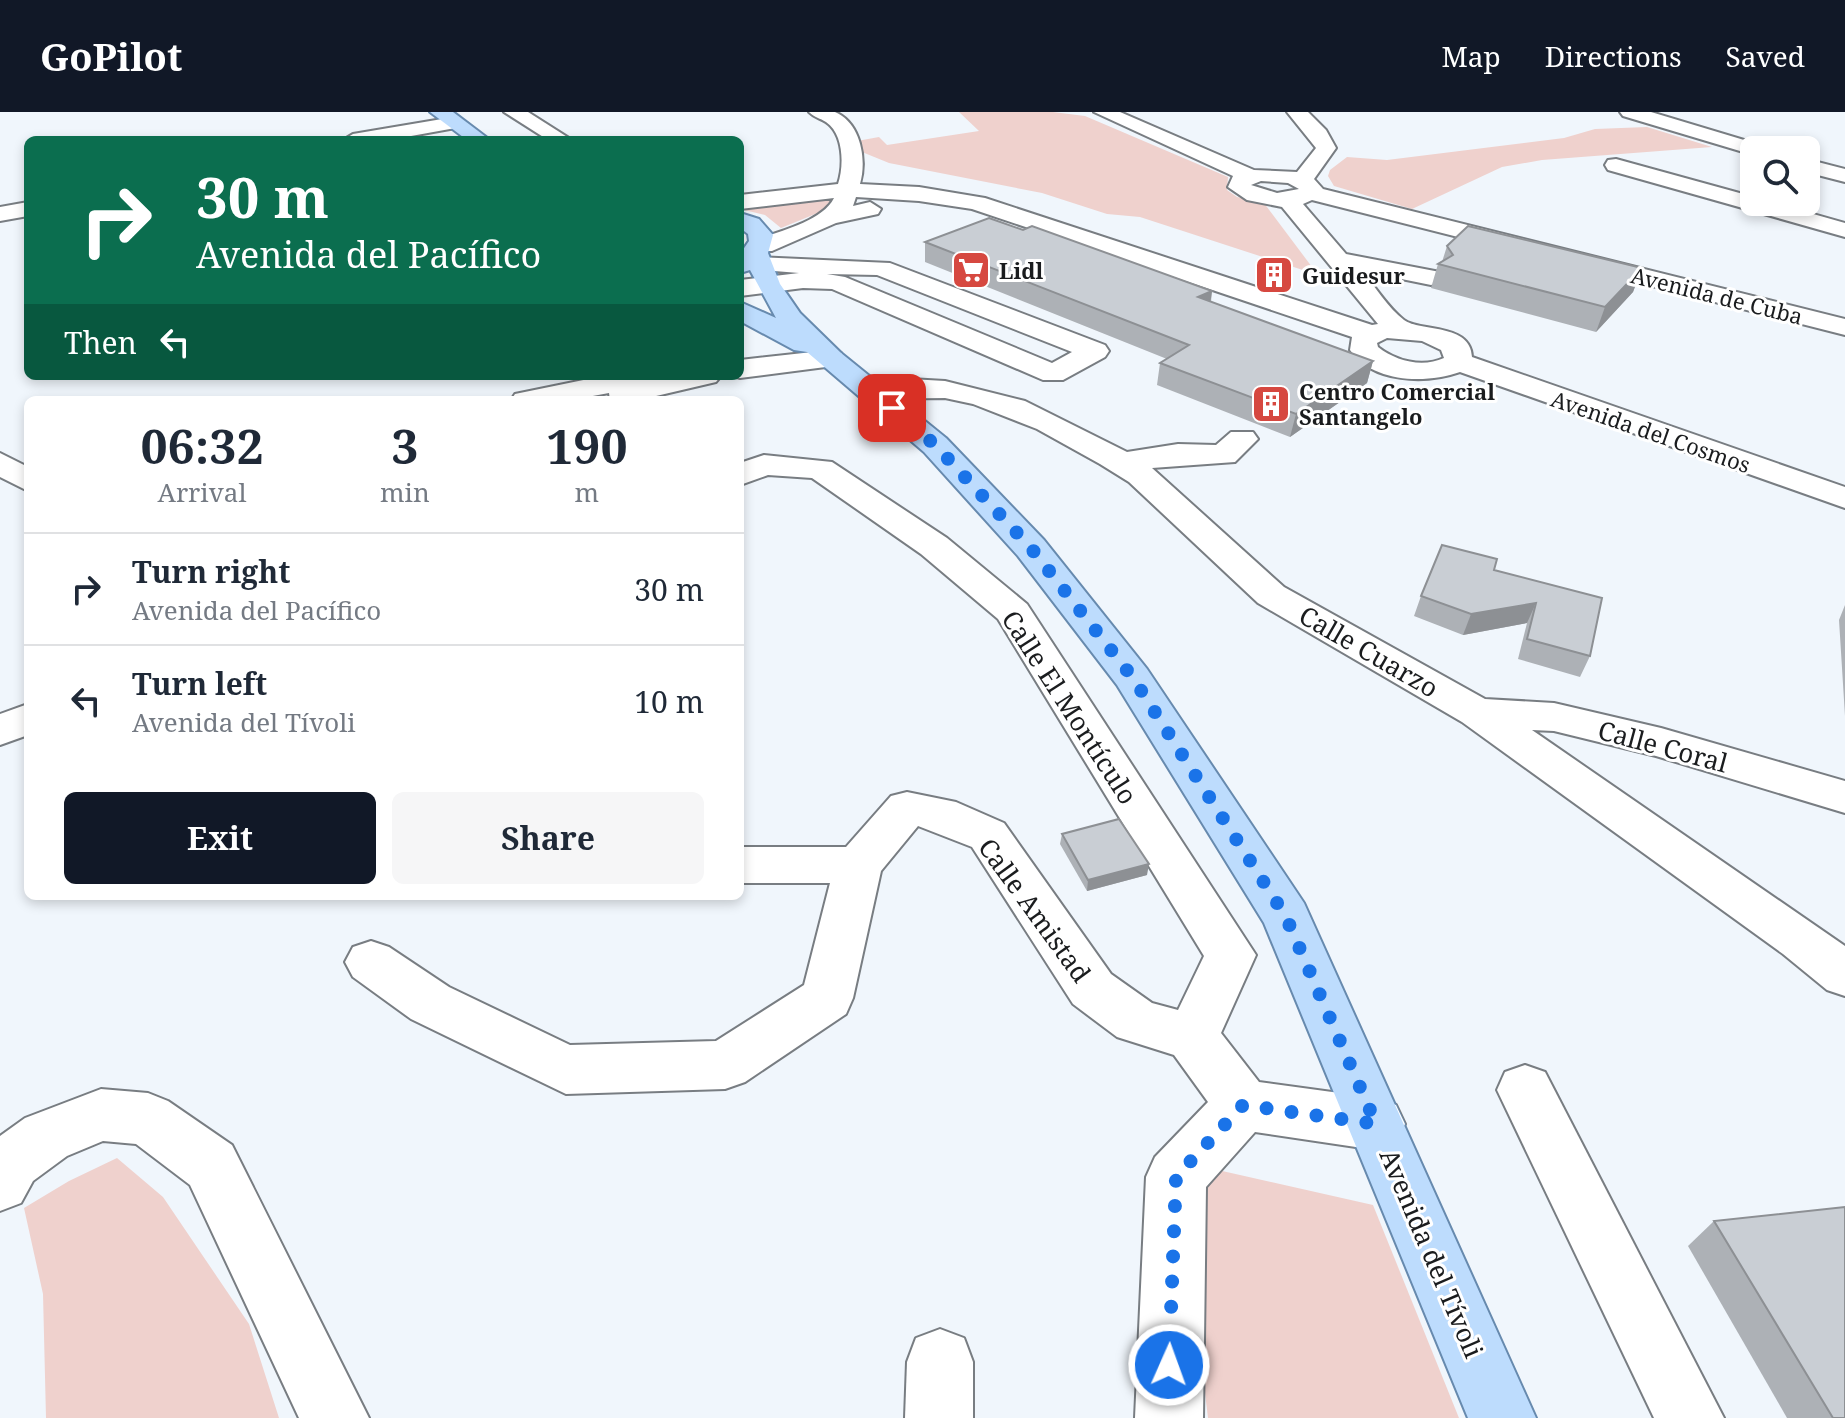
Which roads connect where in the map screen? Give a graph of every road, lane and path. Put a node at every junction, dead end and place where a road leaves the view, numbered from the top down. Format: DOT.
graph roads {
  1 [pos="514,112"];
  2 [pos="819,112"];
  3 [pos="1104,112"];
  4 [pos="1297,112"];
  5 [pos="1630,112"];
  6 [pos="347,117"];
  7 [pos="447,117"];
  8 [pos="392,133"];
  9 [pos="375,136"];
  10 [pos="474,136"];
  11 [pos="555,136"];
  12 [pos="1740,145"];
  13 [pos="851,157"];
  14 [pos="1616,165"];
  15 [pos="1820,169"];
  16 [pos="1845,176"];
  17 [pos="1300,191"];
  18 [pos="747,200"];
  19 [pos="24,210"];
  20 [pos="0,214"];
  21 [pos="1017,217"];
  22 [pos="829,218"];
  23 [pos="744,222"];
  24 [pos="1845,230"];
  25 [pos="1336,259"];
  26 [pos="754,267"];
  27 [pos="1431,277"];
  28 [pos="744,312"];
  29 [pos="1845,327"];
  30 [pos="1385,332"];
  31 [pos="831,359"];
  32 [pos="1458,362"];
  33 [pos="744,369"];
  34 [pos="628,380"];
  35 [pos="688,380"];
  36 [pos="875,393"];
  37 [pos="546,396"];
  38 [pos="618,396"];
  39 [pos="1242,439"];
  40 [pos="0,463"];
  41 [pos="1122,463"];
  42 [pos="744,473"];
  43 [pos="24,478"];
  44 [pos="1845,498"];
  45 [pos="1477,712"];
  46 [pos="24,720"];
  47 [pos="0,731"];
  48 [pos="24,749"];
  49 [pos="0,759"];
  50 [pos="1845,797"];
  51 [pos="744,865"];
  52 [pos="858,865"];
  53 [pos="371,962"];
  54 [pos="1845,975"];
  55 [pos="1192,1037"];
  56 [pos="1525,1090"];
  57 [pos="1243,1105"];
  58 [pos="1376,1124"];
  59 [pos="0,1183"];
  60 [pos="335,1418"];
  61 [pos="1169,1418"];
  62 [pos="1502,1418"];
  63 [pos="1690,1418"];
  1 -- 11 [label="street"];
  2 -- 13 [label="street"];
  3 -- 17 [label="street, Avenida de Cuba"];
  4 -- 17 [label="street"];
  5 -- 12 [label="street"];
  6 -- 8 [label="street"];
  7 -- 8 [label="street"];
  7 -- 10 [label="main road"];
  8 -- 9 [label="street"];
  13 -- 18 [label="street"];
  13 -- 18 [label="street"];
  13 -- 21 [label="street"];
  13 -- 22 [label="street"];
  14 -- 24 [label="street"];
  15 -- 16 [label="street"];
  17 -- 25 [label="street"];
  17 -- 29 [label="street, Avenida de Cuba"];
  19 -- 20 [label="street"];
  21 -- 22 [label="street"];
  21 -- 30 [label="street"];
  22 -- 26 [label="street"];
  23 -- 26 [label="main road, Avenida del Tívoli"];
  25 -- 27 [label="street"];
  25 -- 30 [label="street"];
  26 -- 26 [label="street"];
  26 -- 31 [label="main road, Avenida del Tívoli"];
  28 -- 31 [label="main road, Avenida del Tívoli"];
  30 -- 32 [label="street"];
  30 -- 32 [label="street"];
  31 -- 33 [label="street"];
  31 -- 36 [label="main road, Avenida del Tívoli"];
  32 -- 44 [label="street, Avenida del Cosmos"];
  34 -- 37 [label="street"];
  35 -- 38 [label="street"];
  36 -- 41 [label="street, Calle Cuarzo"];
  36 -- 58 [label="main road, Avenida del Tívoli"];
  39 -- 41 [label="street"];
  40 -- 43 [label="street"];
  41 -- 45 [label="street, Calle Cuarzo"];
  42 -- 55 [label="street, Calle El Montículo"];
  45 -- 50 [label="street, Calle Coral"];
  45 -- 54 [label="street, Calle Cuarzo"];
  46 -- 47 [label="street"];
  48 -- 49 [label="street"];
  51 -- 52 [label="street"];
  52 -- 53 [label="street, Calle Amistad"];
  52 -- 55 [label="street, Calle Amistad"];
  55 -- 57 [label="street"];
  56 -- 63 [label="street"];
  57 -- 58 [label="street"];
  57 -- 61 [label="street"];
  58 -- 62 [label="main road, Avenida del Tívoli"];
  59 -- 60 [label="street"];
}
